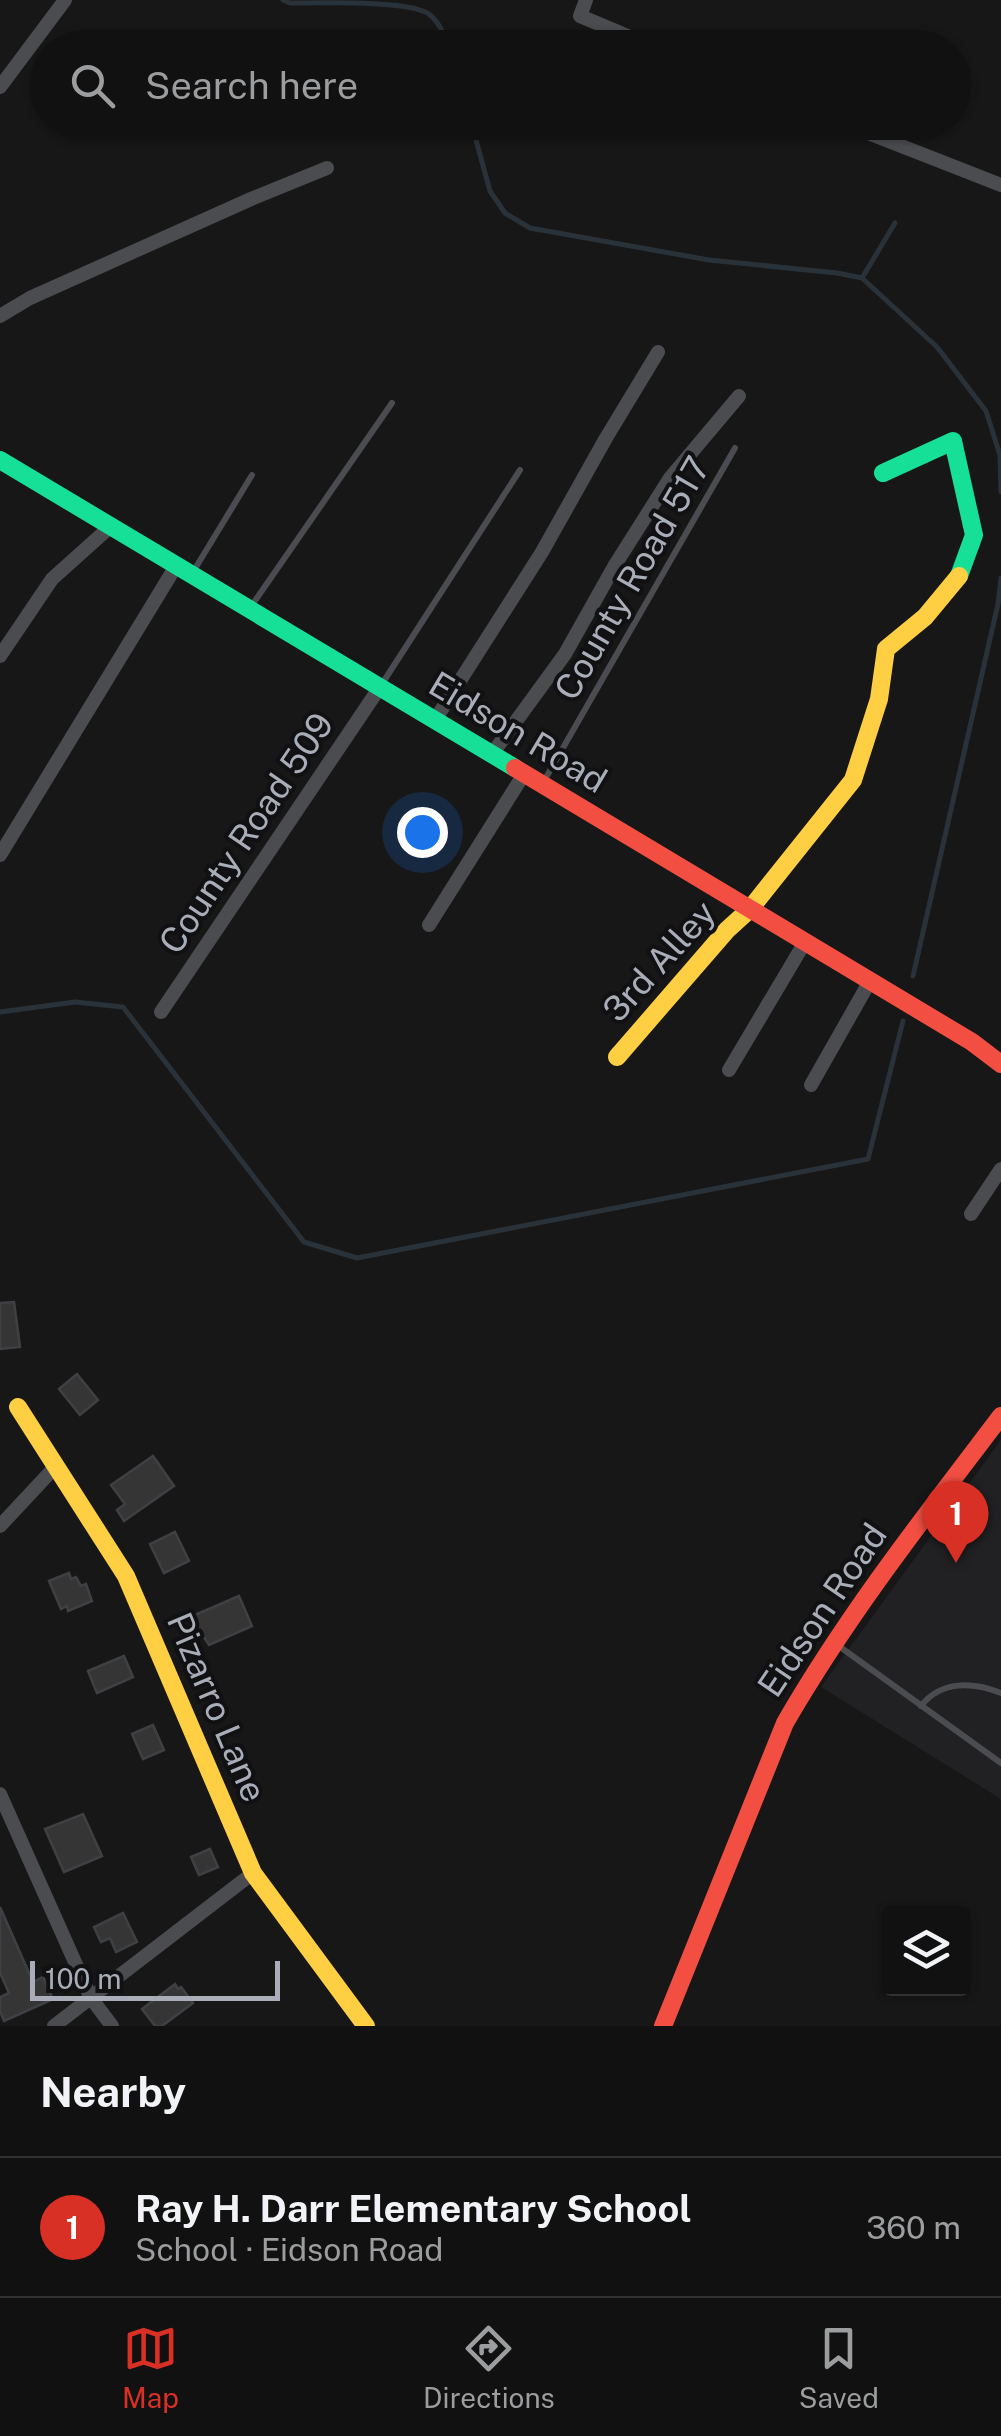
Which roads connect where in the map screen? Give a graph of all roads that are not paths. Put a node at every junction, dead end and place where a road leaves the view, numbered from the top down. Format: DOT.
graph roads {
  1 [pos="65,0"];
  2 [pos="586,0"];
  3 [pos="43,30"];
  4 [pos="613,30"];
  5 [pos="30,47"];
  6 [pos="0,87"];
  7 [pos="886,140"];
  8 [pos="327,168"];
  9 [pos="1001,185"];
  10 [pos="0,316"];
  11 [pos="658,352"];
  12 [pos="739,396"];
  13 [pos="392,403"];
  14 [pos="736,448"];
  15 [pos="0,460"];
  16 [pos="520,470"];
  17 [pos="884,472"];
  18 [pos="252,475"];
  19 [pos="110,527"];
  20 [pos="184,570"];
  21 [pos="250,609"];
  22 [pos="0,656"];
  23 [pos="380,687"];
  24 [pos="435,720"];
  25 [pos="492,754"];
  26 [pos="524,774"];
  27 [pos="542,785"];
  28 [pos="0,855"];
  29 [pos="750,910"];
  30 [pos="429,925"];
  31 [pos="805,942"];
  32 [pos="870,981"];
  33 [pos="161,1012"];
  34 [pos="616,1057"];
  35 [pos="1001,1064"];
  36 [pos="729,1070"];
  37 [pos="812,1085"];
  38 [pos="1001,1169"];
  39 [pos="971,1214"];
  40 [pos="18,1407"];
  41 [pos="1001,1416"];
  42 [pos="56,1466"];
  43 [pos="0,1526"];
  44 [pos="836,1643"];
  45 [pos="1001,1693"];
  46 [pos="921,1706"];
  47 [pos="1001,1763"];
  48 [pos="0,1794"];
  49 [pos="253,1873"];
  50 [pos="90,1998"];
  51 [pos="54,2026"];
  52 [pos="112,2026"];
  53 [pos="366,2026"];
  54 [pos="663,2026"];
  1 -- 3 [label="street"];
  2 -- 4 [label="street"];
  5 -- 6 [label="street"];
  7 -- 9 [label="street"];
  8 -- 10 [label="street"];
  11 -- 24 [label="street"];
  12 -- 25 [label="street"];
  13 -- 21 [label="lane"];
  14 -- 27 [label="lane, County Road 517"];
  15 -- 19 [label="street, Eidson Road"];
  16 -- 23 [label="lane"];
  17 -- 29 [label="street, 3rd Alley"];
  18 -- 20 [label="lane"];
  19 -- 20 [label="street, Eidson Road"];
  19 -- 22 [label="street"];
  20 -- 21 [label="street, Eidson Road"];
  20 -- 28 [label="street"];
  21 -- 23 [label="street, Eidson Road"];
  23 -- 24 [label="street, Eidson Road"];
  23 -- 33 [label="street, County Road 509"];
  24 -- 25 [label="street, Eidson Road"];
  25 -- 26 [label="street, Eidson Road"];
  26 -- 27 [label="street, Eidson Road"];
  26 -- 30 [label="street"];
  27 -- 29 [label="street, Eidson Road"];
  29 -- 31 [label="street, Eidson Road"];
  29 -- 34 [label="street, 3rd Alley"];
  31 -- 32 [label="street, Eidson Road"];
  31 -- 36 [label="street"];
  32 -- 35 [label="street, Eidson Road"];
  32 -- 37 [label="street"];
  38 -- 39 [label="street"];
  40 -- 42 [label="street, Pizarro Lane"];
  41 -- 44 [label="street, Eidson Road"];
  42 -- 43 [label="street"];
  42 -- 49 [label="street, Pizarro Lane"];
  44 -- 46 [label="lane"];
  44 -- 54 [label="street, Eidson Road"];
  45 -- 46 [label="lane"];
  46 -- 47 [label="lane"];
  48 -- 50 [label="street"];
  49 -- 50 [label="street"];
  49 -- 53 [label="street, Pizarro Lane"];
  50 -- 51 [label="street"];
  50 -- 52 [label="street"];
}
